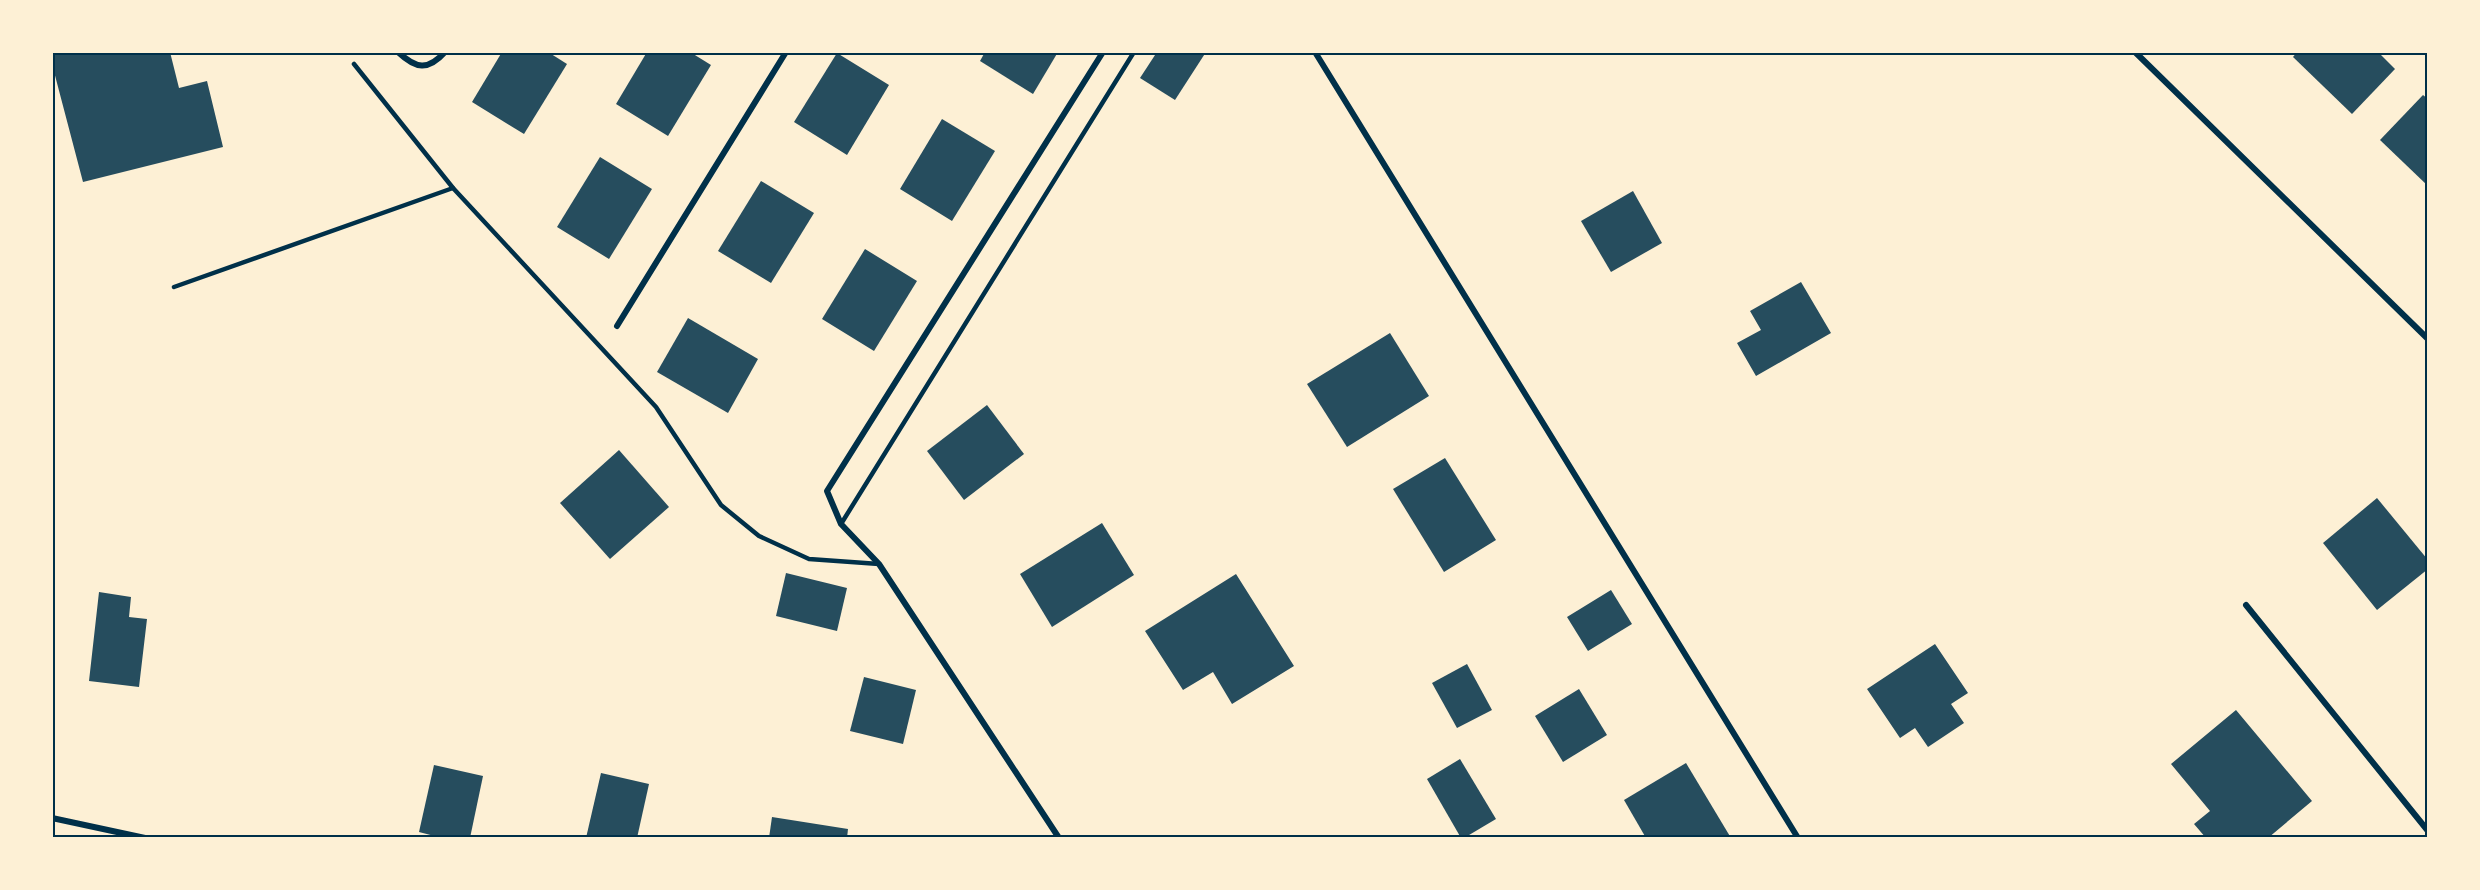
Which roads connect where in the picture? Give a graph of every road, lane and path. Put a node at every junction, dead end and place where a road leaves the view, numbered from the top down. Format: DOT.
graph roads {
  1 [pos="398,52"];
  2 [pos="445,52"];
  3 [pos="786,52"];
  4 [pos="1103,52"];
  5 [pos="1134,52"];
  6 [pos="1315,52"];
  7 [pos="2135,52"];
  8 [pos="354,64"];
  9 [pos="453,188"];
  10 [pos="174,287"];
  11 [pos="617,327"];
  12 [pos="2427,339"];
  13 [pos="841,524"];
  14 [pos="879,564"];
  15 [pos="2246,605"];
  16 [pos="52,818"];
  17 [pos="2427,831"];
  18 [pos="145,837"];
  19 [pos="1059,837"];
  20 [pos="1798,837"];
  1 -- 2 [label="street"];
  3 -- 11 [label="street"];
  4 -- 13 [label="street"];
  5 -- 13 [label="lane"];
  6 -- 20 [label="street"];
  7 -- 12 [label="street"];
  8 -- 9 [label="lane"];
  9 -- 10 [label="lane"];
  9 -- 14 [label="lane"];
  13 -- 14 [label="street"];
  14 -- 19 [label="street"];
  15 -- 17 [label="street"];
  16 -- 18 [label="street"];
}
